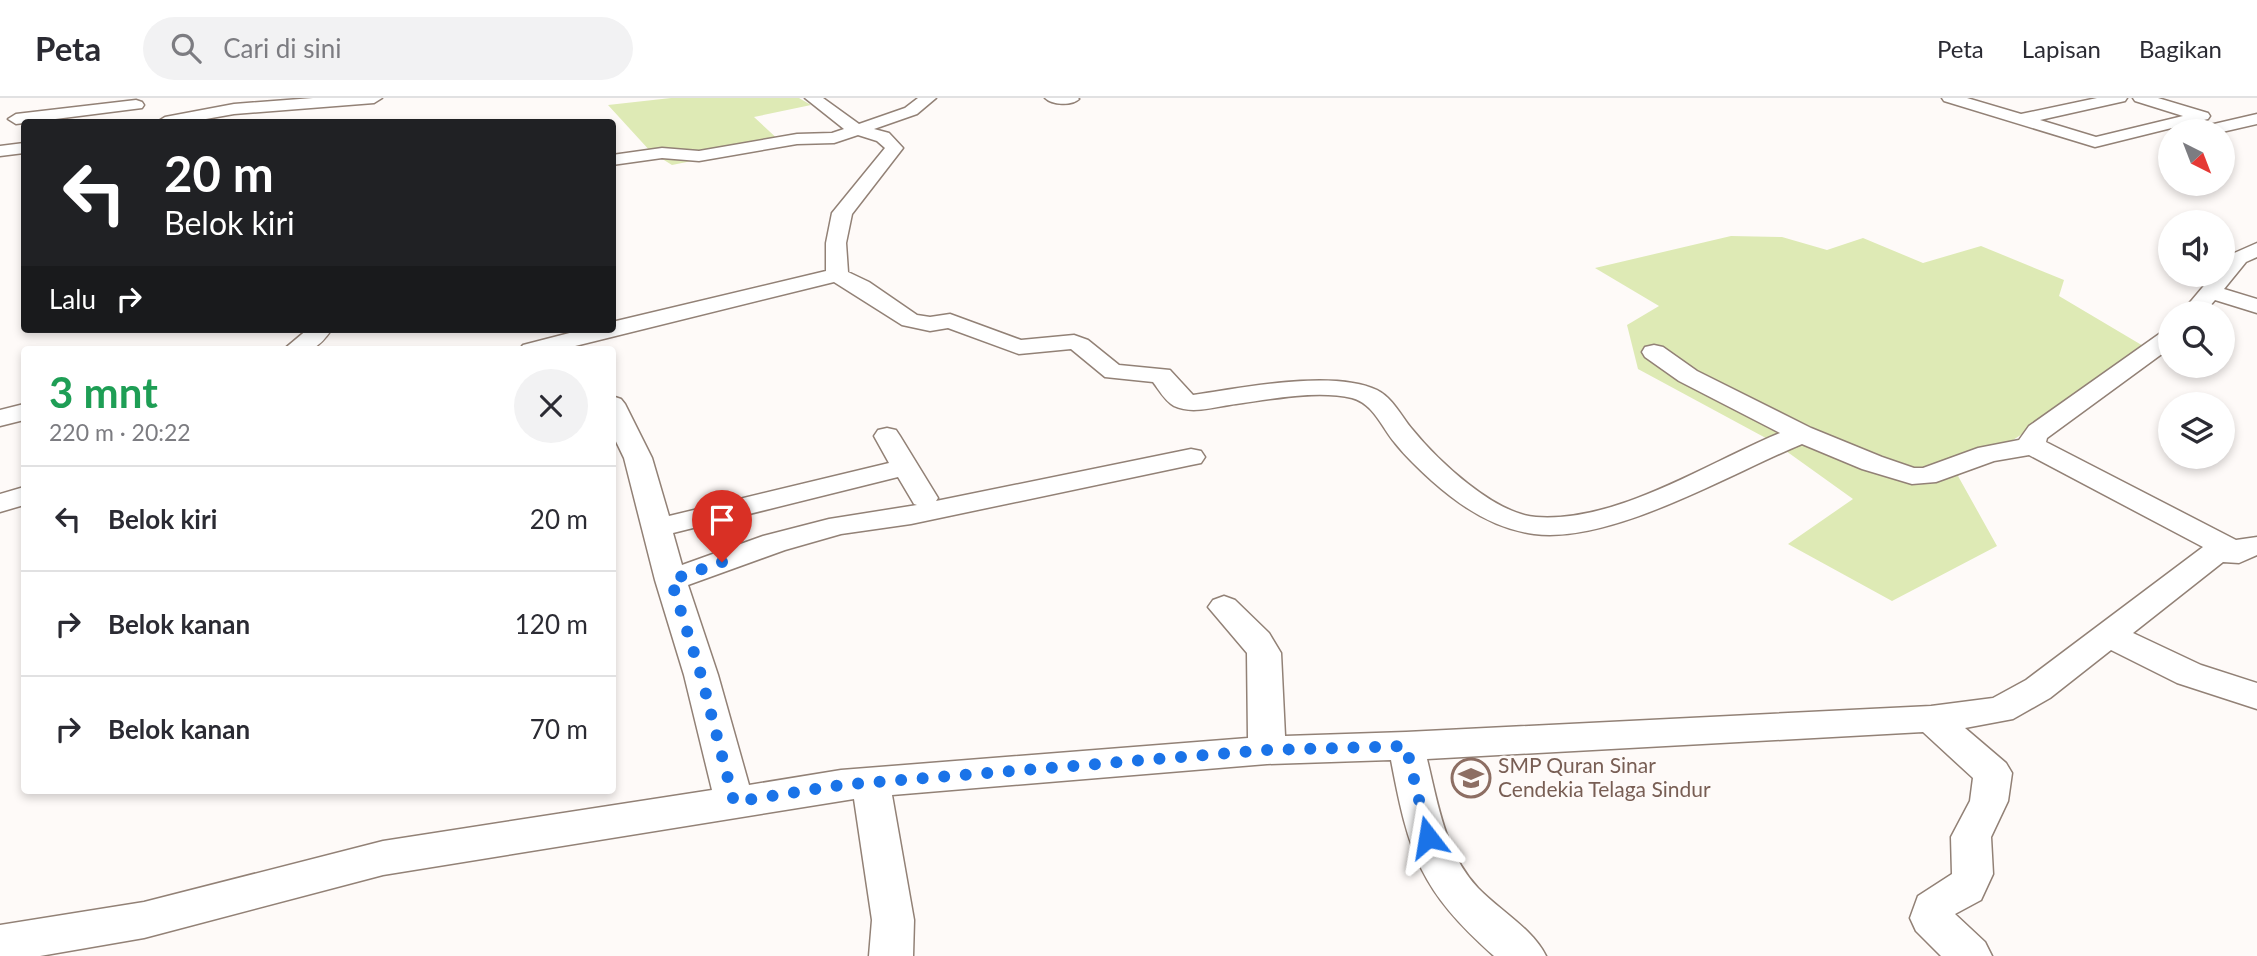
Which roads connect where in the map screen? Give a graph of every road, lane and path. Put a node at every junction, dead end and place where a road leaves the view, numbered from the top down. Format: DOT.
graph roads {
  1 [pos="374,98"];
  2 [pos="813,98"];
  3 [pos="928,98"];
  4 [pos="1054,98"];
  5 [pos="1955,98"];
  6 [pos="2119,98"];
  7 [pos="2141,98"];
  8 [pos="1071,99"];
  9 [pos="343,104"];
  10 [pos="136,106"];
  11 [pos="17,111"];
  12 [pos="172,119"];
  13 [pos="2194,119"];
  14 [pos="2022,120"];
  15 [pos="2158,127"];
  16 [pos="857,130"];
  17 [pos="0,135"];
  18 [pos="21,148"];
  19 [pos="0,151"];
  20 [pos="616,159"];
  21 [pos="2257,249"];
  22 [pos="837,275"];
  23 [pos="2210,292"];
  24 [pos="2202,301"];
  25 [pos="2257,306"];
  26 [pos="317,333"];
  27 [pos="581,344"];
  28 [pos="302,346"];
  29 [pos="2158,346"];
  30 [pos="1654,352"];
  31 [pos="616,412"];
  32 [pos="21,413"];
  33 [pos="0,418"];
  34 [pos="1801,434"];
  35 [pos="887,436"];
  36 [pos="2034,446"];
  37 [pos="1191,457"];
  38 [pos="905,467"];
  39 [pos="21,497"];
  40 [pos="924,498"];
  41 [pos="0,503"];
  42 [pos="658,528"];
  43 [pos="2248,553"];
  44 [pos="671,580"];
  45 [pos="1224,607"];
  46 [pos="2109,635"];
  47 [pos="2257,696"];
  48 [pos="1931,719"];
  49 [pos="1406,746"];
  50 [pos="1267,750"];
  51 [pos="871,784"];
  52 [pos="734,802"];
  53 [pos="87,943"];
  54 [pos="0,944"];
  55 [pos="891,956"];
  56 [pos="1524,956"];
  57 [pos="1970,956"];
  1 -- 9 [label="street"];
  2 -- 16 [label="street"];
  3 -- 16 [label="street"];
  4 -- 8 [label="street"];
  5 -- 14 [label="street"];
  6 -- 14 [label="street"];
  7 -- 13 [label="street"];
  9 -- 12 [label="street"];
  10 -- 11 [label="street"];
  11 -- 17 [label="street"];
  14 -- 15 [label="street"];
  16 -- 20 [label="street"];
  16 -- 22 [label="street"];
  18 -- 19 [label="street"];
  21 -- 23 [label="street"];
  22 -- 27 [label="street"];
  22 -- 34 [label="street"];
  23 -- 24 [label="street"];
  23 -- 25 [label="street"];
  26 -- 28 [label="street"];
  29 -- 36 [label="street"];
  30 -- 34 [label="street"];
  31 -- 42 [label="street"];
  32 -- 33 [label="street"];
  34 -- 36 [label="street"];
  35 -- 38 [label="street"];
  36 -- 43 [label="street"];
  37 -- 44 [label="street"];
  38 -- 40 [label="street"];
  38 -- 42 [label="street"];
  39 -- 41 [label="street"];
  42 -- 44 [label="street"];
  43 -- 46 [label="street"];
  44 -- 52 [label="street"];
  45 -- 50 [label="street"];
  46 -- 47 [label="street"];
  46 -- 48 [label="street"];
  48 -- 49 [label="street"];
  48 -- 57 [label="street"];
  49 -- 50 [label="street"];
  49 -- 56 [label="street"];
  50 -- 51 [label="street"];
  51 -- 52 [label="street"];
  51 -- 55 [label="street"];
  52 -- 53 [label="street"];
  53 -- 54 [label="street"];
}
